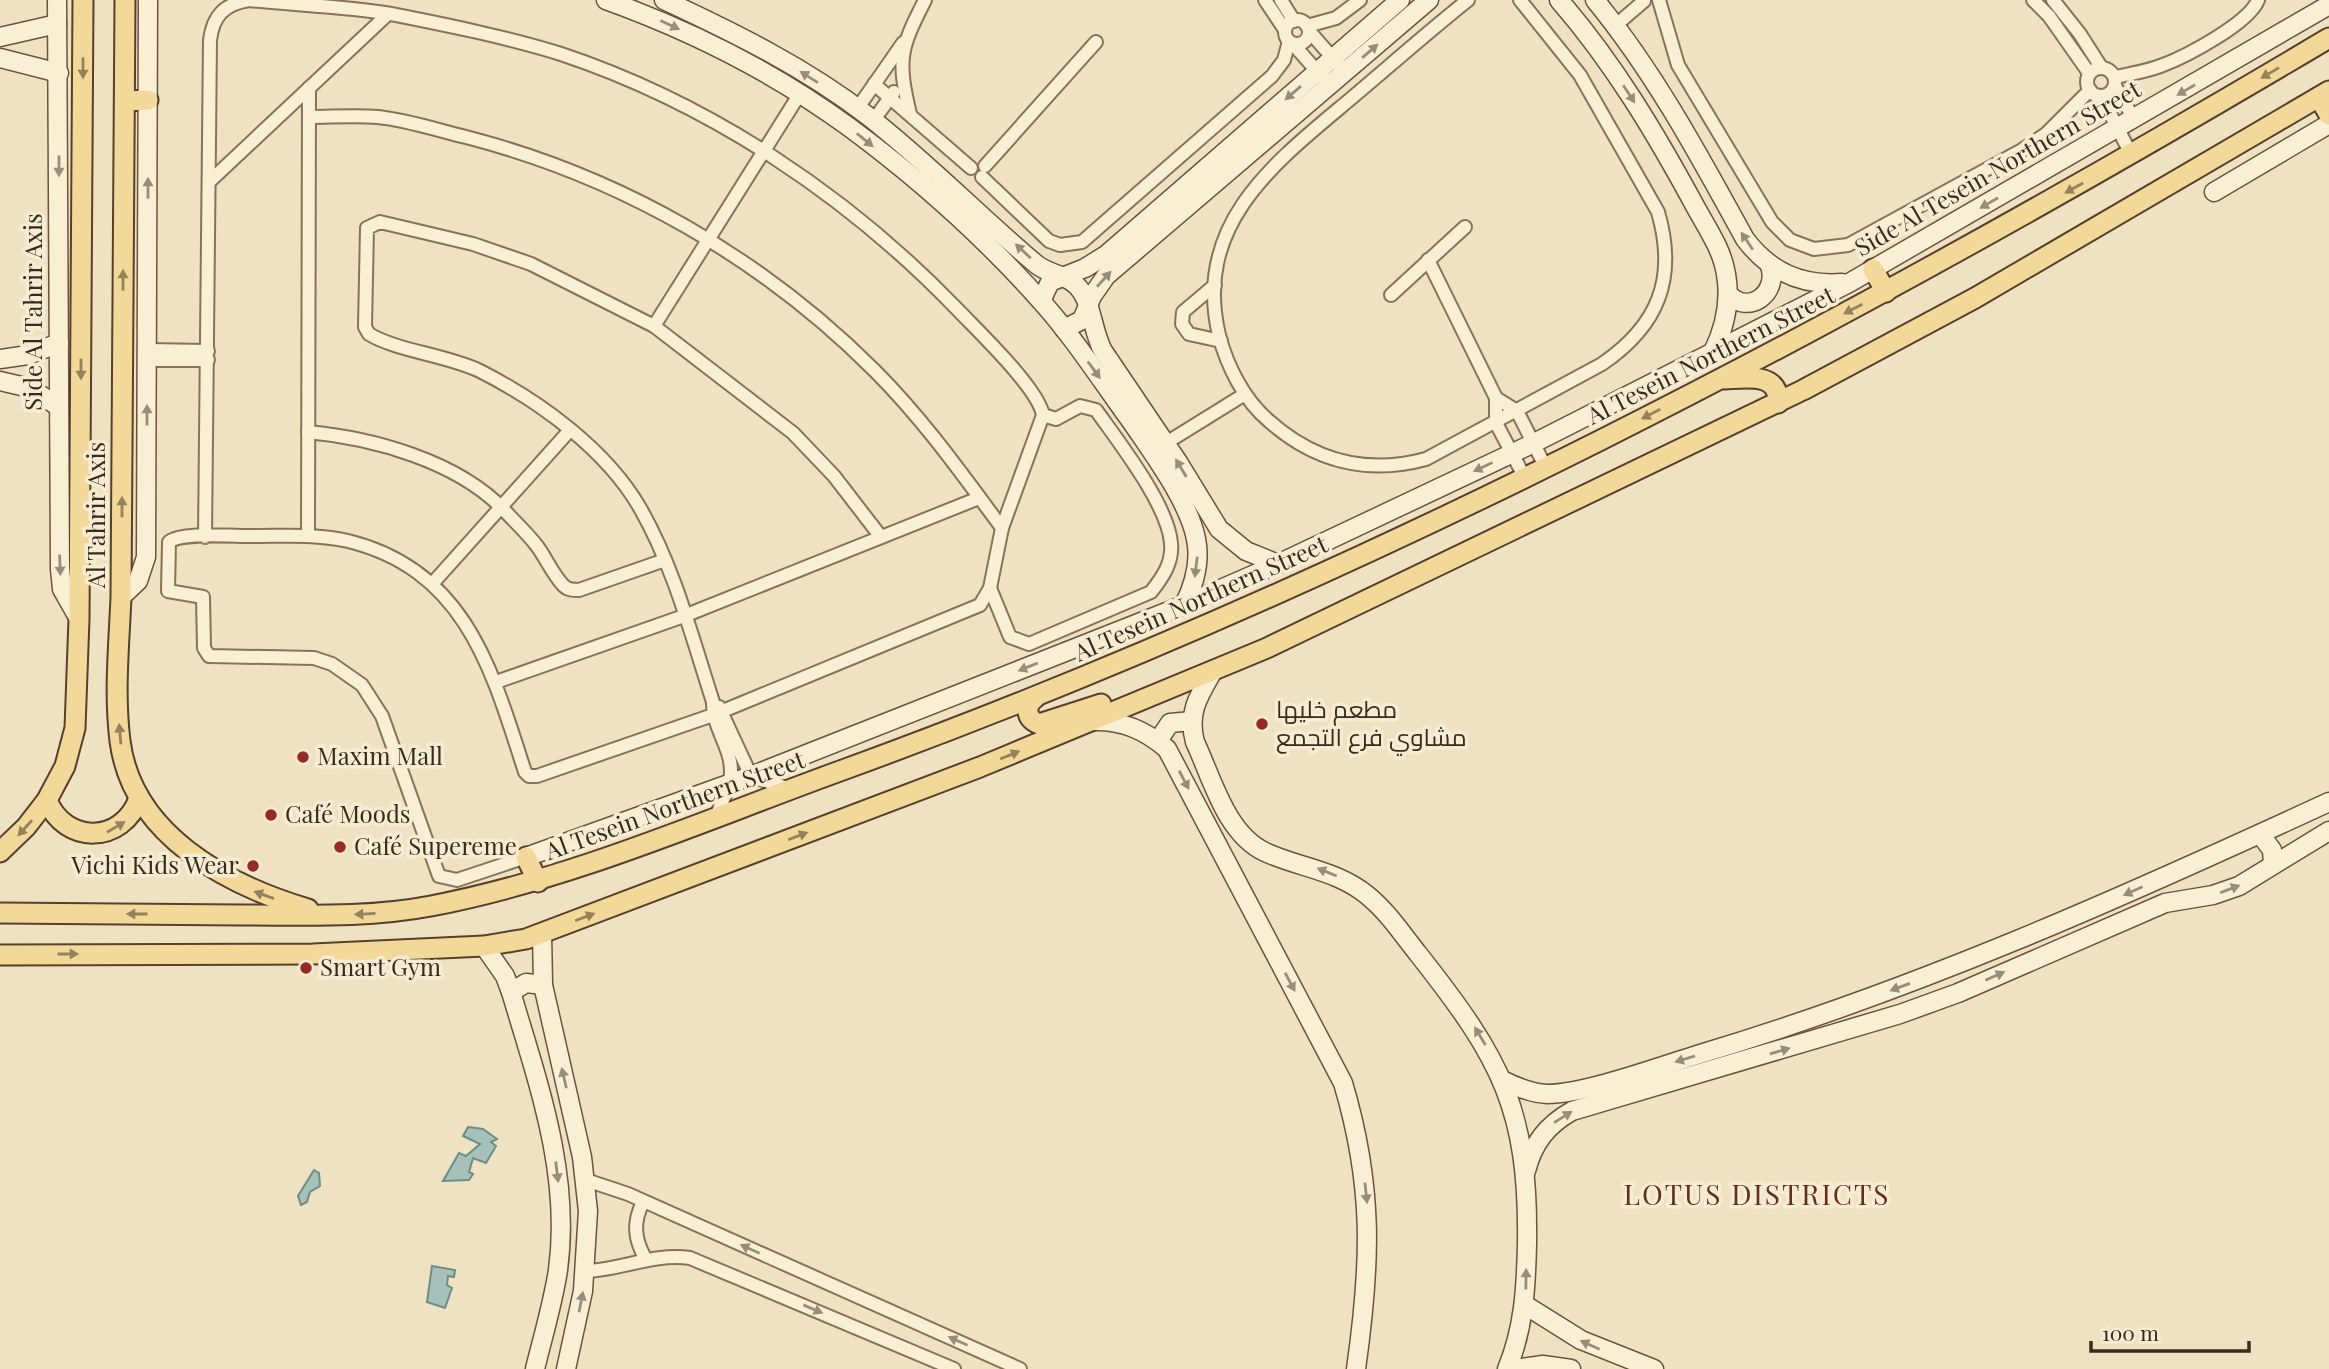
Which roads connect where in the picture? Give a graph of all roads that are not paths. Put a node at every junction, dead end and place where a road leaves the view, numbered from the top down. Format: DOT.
graph roads {
  1 [pos="57,0"];
  2 [pos="83,0"];
  3 [pos="125,0"];
  4 [pos="148,0"];
  5 [pos="606,0"];
  6 [pos="664,0"];
  7 [pos="925,0"];
  8 [pos="1265,0"];
  9 [pos="1281,0"];
  10 [pos="1360,0"];
  11 [pos="1400,0"];
  12 [pos="1429,0"];
  13 [pos="1468,0"];
  14 [pos="1520,0"];
  15 [pos="1644,0"];
  16 [pos="1657,0"];
  17 [pos="2032,0"];
  18 [pos="2053,0"];
  19 [pos="2258,0"];
  20 [pos="1566,3"];
  21 [pos="1604,3"];
  22 [pos="2329,5"];
  23 [pos="388,14"];
  24 [pos="57,24"];
  25 [pos="1308,29"];
  26 [pos="1620,31"];
  27 [pos="1290,34"];
  28 [pos="0,37"];
  29 [pos="2329,38"];
  30 [pos="1096,42"];
  31 [pos="903,43"];
  32 [pos="0,58"];
  33 [pos="1603,58"];
  34 [pos="1339,65"];
  35 [pos="886,66"];
  36 [pos="2095,70"];
  37 [pos="1318,72"];
  38 [pos="59,73"];
  39 [pos="902,80"];
  40 [pos="2115,81"];
  41 [pos="874,84"];
  42 [pos="1330,86"];
  43 [pos="309,88"];
  44 [pos="2095,93"];
  45 [pos="2324,94"];
  46 [pos="799,95"];
  47 [pos="890,97"];
  48 [pos="148,100"];
  49 [pos="125,101"];
  50 [pos="857,108"];
  51 [pos="1305,109"];
  52 [pos="910,114"];
  53 [pos="2329,115"];
  54 [pos="309,117"];
  55 [pos="2134,120"];
  56 [pos="873,121"];
  57 [pos="2329,124"];
  58 [pos="1320,125"];
  59 [pos="1285,126"];
  60 [pos="2118,130"];
  61 [pos="1300,142"];
  62 [pos="764,151"];
  63 [pos="2132,156"];
  64 [pos="979,170"];
  65 [pos="209,182"];
  66 [pos="2214,192"];
  67 [pos="1465,227"];
  68 [pos="709,239"];
  69 [pos="1428,260"];
  70 [pos="1770,266"];
  71 [pos="1873,269"];
  72 [pos="1062,276"];
  73 [pos="1849,283"];
  74 [pos="1215,285"];
  75 [pos="1886,292"];
  76 [pos="1728,294"];
  77 [pos="1391,295"];
  78 [pos="1041,301"];
  79 [pos="1088,308"];
  80 [pos="654,326"];
  81 [pos="1064,329"];
  82 [pos="1221,341"];
  83 [pos="59,343"];
  84 [pos="1713,352"];
  85 [pos="147,355"];
  86 [pos="208,355"];
  87 [pos="0,359"];
  88 [pos="1719,379"];
  89 [pos="0,381"];
  90 [pos="1245,394"];
  91 [pos="1496,398"];
  92 [pos="1778,403"];
  93 [pos="59,407"];
  94 [pos="1517,411"];
  95 [pos="1042,415"];
  96 [pos="1496,423"];
  97 [pos="570,430"];
  98 [pos="308,432"];
  99 [pos="1166,443"];
  100 [pos="1534,443"];
  101 [pos="1512,453"];
  102 [pos="1546,468"];
  103 [pos="1525,478"];
  104 [pos="979,498"];
  105 [pos="501,507"];
  106 [pos="1208,514"];
  107 [pos="1192,524"];
  108 [pos="1002,528"];
  109 [pos="308,536"];
  110 [pos="205,537"];
  111 [pos="881,537"];
  112 [pos="665,560"];
  113 [pos="1278,564"];
  114 [pos="432,584"];
  115 [pos="990,588"];
  116 [pos="121,597"];
  117 [pos="1184,606"];
  118 [pos="684,616"];
  119 [pos="79,619"];
  120 [pos="1213,671"];
  121 [pos="496,682"];
  122 [pos="1154,695"];
  123 [pos="1035,698"];
  124 [pos="716,709"];
  125 [pos="1093,721"];
  126 [pos="1192,721"];
  127 [pos="1158,741"];
  128 [pos="751,776"];
  129 [pos="729,784"];
  130 [pos="790,789"];
  131 [pos="139,798"];
  132 [pos="47,800"];
  133 [pos="2329,802"];
  134 [pos="716,817"];
  135 [pos="2329,831"];
  136 [pos="2260,834"];
  137 [pos="0,852"];
  138 [pos="526,857"];
  139 [pos="2273,864"];
  140 [pos="2192,865"];
  141 [pos="538,883"];
  142 [pos="2189,897"];
  143 [pos="0,913"];
  144 [pos="329,915"];
  145 [pos="542,933"];
  146 [pos="484,946"];
  147 [pos="0,955"];
  148 [pos="542,985"];
  149 [pos="511,992"];
  150 [pos="1502,1080"];
  151 [pos="1526,1171"];
  152 [pos="586,1180"];
  153 [pos="643,1202"];
  154 [pos="645,1258"];
  155 [pos="585,1271"];
  156 [pos="1525,1305"];
  157 [pos="535,1369"];
  158 [pos="566,1369"];
  159 [pos="954,1369"];
  160 [pos="1020,1369"];
  161 [pos="1356,1369"];
  162 [pos="1507,1369"];
  163 [pos="1515,1369"];
  164 [pos="1571,1369"];
  165 [pos="1654,1369"];
  1 -- 24 [label="street, Side Al Tahrir Axis"];
  2 -- 119 [label="main road, Al Tahrir Axis, one-way"];
  3 -- 49 [label="main road, Al Tahrir Axis"];
  4 -- 48 [label="street"];
  5 -- 46 [label="street, one-way"];
  50 -- 6 [label="street, one-way"];
  7 -- 31 [label="street"];
  8 -- 27 [label="street"];
  9 -- 27 [label="street"];
  10 -- 25 [label="street"];
  11 -- 34 [label="street"];
  34 -- 12 [label="street, one-way"];
  13 -- 58 [label="street"];
  14 -- 94 [label="street"];
  15 -- 16 [label="street"];
  15 -- 26 [label="street"];
  16 -- 44 [label="street"];
  17 -- 36 [label="street"];
  18 -- 36 [label="street"];
  19 -- 40 [label="street"];
  20 -- 33 [label="street"];
  21 -- 26 [label="street"];
  22 -- 55 [label="street, Side Al Tesein Northern Street, one-way"];
  23 -- 43 [label="street"];
  23 -- 62 [label="street"];
  23 -- 65 [label="street"];
  24 -- 28 [label="street"];
  24 -- 38 [label="street, Side Al Tahrir Axis"];
  25 -- 27 [label="street"];
  25 -- 27 [label="street"];
  25 -- 34 [label="street"];
  26 -- 33 [label="street"];
  70 -- 26 [label="street, one-way"];
  27 -- 37 [label="street"];
  27 -- 64 [label="street"];
  29 -- 63 [label="main road, Al Tesein Northern Street, one-way"];
  30 -- 64 [label="street"];
  31 -- 35 [label="street"];
  31 -- 39 [label="street"];
  32 -- 38 [label="street"];
  33 -- 76 [label="street, one-way"];
  34 -- 37 [label="street"];
  34 -- 42 [label="street"];
  35 -- 39 [label="street"];
  35 -- 41 [label="street"];
  36 -- 40 [label="street"];
  36 -- 44 [label="street"];
  37 -- 42 [label="street"];
  37 -- 72 [label="street, one-way"];
  38 -- 83 [label="street, Side Al Tahrir Axis, one-way"];
  39 -- 47 [label="street"];
  39 -- 52 [label="street"];
  40 -- 44 [label="street"];
  40 -- 55 [label="street"];
  41 -- 47 [label="street"];
  41 -- 50 [label="street"];
  42 -- 51 [label="street"];
  43 -- 54 [label="street"];
  43 -- 65 [label="street"];
  44 -- 60 [label="street"];
  45 -- 53 [label="main road"];
  45 -- 92 [label="main road"];
  46 -- 62 [label="street"];
  46 -- 78 [label="street, one-way"];
  47 -- 52 [label="street"];
  47 -- 56 [label="street"];
  48 -- 49 [label="main road"];
  85 -- 48 [label="street, one-way"];
  116 -- 49 [label="main road, Al Tahrir Axis, one-way"];
  50 -- 56 [label="street"];
  51 -- 58 [label="street"];
  51 -- 59 [label="street"];
  52 -- 64 [label="street"];
  54 -- 68 [label="street"];
  54 -- 98 [label="street"];
  55 -- 60 [label="street, Side Al Tesein Northern Street"];
  72 -- 56 [label="street, one-way"];
  57 -- 66 [label="street"];
  58 -- 61 [label="street"];
  59 -- 61 [label="street"];
  79 -- 59 [label="street, one-way"];
  60 -- 63 [label="street"];
  60 -- 71 [label="street, Side Al Tesein Northern Street, one-way"];
  61 -- 74 [label="street"];
  62 -- 68 [label="street"];
  62 -- 95 [label="street"];
  63 -- 75 [label="main road, Al Tesein Northern Street, one-way"];
  65 -- 86 [label="street"];
  67 -- 69 [label="street"];
  68 -- 80 [label="street"];
  68 -- 104 [label="street"];
  69 -- 77 [label="street"];
  69 -- 91 [label="street"];
  70 -- 73 [label="street"];
  70 -- 76 [label="street"];
  71 -- 73 [label="street, Side Al Tesein Northern Street"];
  71 -- 75 [label="main road"];
  72 -- 78 [label="street"];
  72 -- 79 [label="street"];
  73 -- 84 [label="street, Side Al Tesein Northern Street"];
  74 -- 82 [label="street"];
  74 -- 82 [label="street"];
  75 -- 88 [label="main road, Al Tesein Northern Street, one-way"];
  76 -- 84 [label="street"];
  78 -- 81 [label="street"];
  79 -- 81 [label="street"];
  79 -- 99 [label="street"];
  80 -- 97 [label="street"];
  80 -- 111 [label="street"];
  81 -- 107 [label="street, one-way"];
  82 -- 90 [label="street"];
  83 -- 87 [label="street"];
  83 -- 93 [label="street, Side Al Tahrir Axis"];
  84 -- 100 [label="street, Side Al Tesein Northern Street"];
  85 -- 86 [label="street"];
  116 -- 85 [label="street, one-way"];
  86 -- 110 [label="street"];
  88 -- 92 [label="main road"];
  88 -- 102 [label="main road, Al Tesein Northern Street, one-way"];
  89 -- 93 [label="street"];
  90 -- 96 [label="street"];
  90 -- 99 [label="street"];
  91 -- 94 [label="street"];
  91 -- 96 [label="street"];
  92 -- 120 [label="main road"];
  93 -- 119 [label="street, Side Al Tahrir Axis, one-way"];
  94 -- 96 [label="street"];
  94 -- 100 [label="street"];
  95 -- 108 [label="street"];
  95 -- 115 [label="street"];
  96 -- 101 [label="street"];
  97 -- 105 [label="street"];
  97 -- 112 [label="street"];
  98 -- 105 [label="street"];
  98 -- 109 [label="street"];
  106 -- 99 [label="street, one-way"];
  100 -- 101 [label="street, Side Al Tesein Northern Street"];
  100 -- 102 [label="street"];
  101 -- 103 [label="street"];
  101 -- 113 [label="street, Side Al Tesein Northern Street, one-way"];
  102 -- 103 [label="main road, Al Tesein Northern Street"];
  103 -- 123 [label="main road, Al Tesein Northern Street"];
  104 -- 108 [label="street"];
  104 -- 111 [label="street"];
  105 -- 112 [label="street"];
  105 -- 114 [label="street"];
  106 -- 107 [label="street"];
  106 -- 113 [label="street"];
  107 -- 117 [label="street, one-way"];
  108 -- 115 [label="street"];
  109 -- 110 [label="street"];
  109 -- 114 [label="street"];
  110 -- 138 [label="street"];
  111 -- 118 [label="street"];
  112 -- 118 [label="street"];
  113 -- 117 [label="street, Side Al Tesein Northern Street"];
  114 -- 121 [label="street"];
  115 -- 124 [label="street"];
  131 -- 116 [label="main road, Al Tahrir Axis, one-way"];
  117 -- 128 [label="street, Side Al Tesein Northern Street, one-way"];
  118 -- 121 [label="street"];
  118 -- 124 [label="street"];
  119 -- 132 [label="main road, Al Tahrir Axis"];
  120 -- 122 [label="main road"];
  120 -- 126 [label="street"];
  121 -- 124 [label="street"];
  122 -- 123 [label="main road"];
  122 -- 125 [label="main road"];
  123 -- 130 [label="main road, Al Tesein Northern Street"];
  124 -- 128 [label="street"];
  124 -- 129 [label="street"];
  125 -- 127 [label="street"];
  145 -- 125 [label="main road, one-way"];
  126 -- 127 [label="street"];
  150 -- 126 [label="street, one-way"];
  127 -- 161 [label="street, one-way"];
  128 -- 129 [label="street, Side Al Tesein Northern Street"];
  128 -- 130 [label="street"];
  129 -- 134 [label="street"];
  129 -- 138 [label="street, Side Al Tesein Northern Street"];
  130 -- 134 [label="main road, Al Tesein Northern Street"];
  132 -- 131 [label="main road, one-way"];
  144 -- 131 [label="main road, Al Tahrir Axis, one-way"];
  132 -- 137 [label="main road, Al Tahrir Axis, one-way"];
  133 -- 136 [label="street"];
  134 -- 141 [label="main road, Al Tesein Northern Street"];
  135 -- 139 [label="street"];
  136 -- 139 [label="street"];
  136 -- 140 [label="street"];
  138 -- 141 [label="main road"];
  142 -- 139 [label="street, one-way"];
  140 -- 142 [label="street"];
  140 -- 150 [label="street, one-way"];
  141 -- 144 [label="main road, Al Tesein Northern Street, one-way"];
  151 -- 142 [label="street, one-way"];
  144 -- 143 [label="main road, Al Tesein Northern Street, one-way"];
  145 -- 146 [label="main road"];
  145 -- 148 [label="street"];
  147 -- 146 [label="main road, one-way"];
  146 -- 149 [label="street"];
  148 -- 149 [label="street"];
  152 -- 148 [label="street, one-way"];
  149 -- 157 [label="street, one-way"];
  150 -- 151 [label="street"];
  156 -- 151 [label="street, one-way"];
  152 -- 153 [label="street"];
  152 -- 155 [label="street"];
  153 -- 154 [label="street"];
  160 -- 153 [label="street, one-way"];
  154 -- 155 [label="street"];
  154 -- 159 [label="street, one-way"];
  158 -- 155 [label="street, one-way"];
  156 -- 162 [label="street"];
  165 -- 156 [label="street, one-way"];
  163 -- 164 [label="street"];
}
